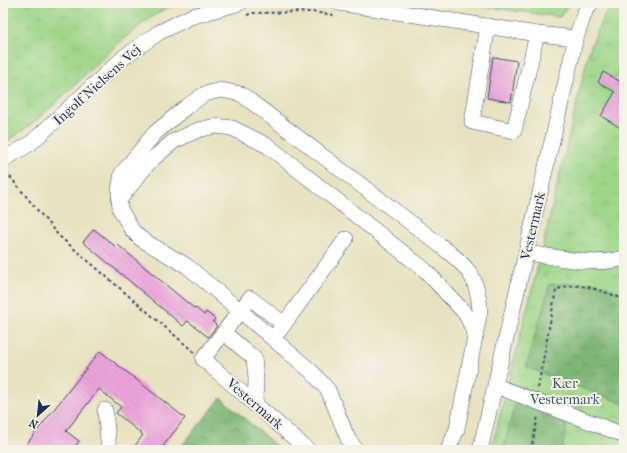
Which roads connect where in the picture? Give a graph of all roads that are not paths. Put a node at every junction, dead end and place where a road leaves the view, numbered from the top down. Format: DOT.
graph roads {
  1 [pos="591,3"];
  2 [pos="243,9"];
  3 [pos="338,9"];
  4 [pos="488,26"];
  5 [pos="537,34"];
  6 [pos="576,38"];
  7 [pos="5,166"];
  8 [pos="120,200"];
  9 [pos="346,239"];
  10 [pos="527,253"];
  11 [pos="624,258"];
  12 [pos="241,312"];
  13 [pos="284,324"];
  14 [pos="224,333"];
  15 [pos="476,335"];
  16 [pos="272,339"];
  17 [pos="496,386"];
  18 [pos="255,405"];
  19 [pos="105,410"];
  20 [pos="624,436"];
  21 [pos="109,450"];
  22 [pos="308,450"];
  23 [pos="356,450"];
  24 [pos="448,450"];
  25 [pos="480,450"];
  1 -- 6 [label="street, Vestermark"];
  2 -- 7 [label="street, Ingolf Nielsens Vej"];
  3 -- 4 [label="street"];
  4 -- 5 [label="street"];
  4 -- 5 [label="street"];
  5 -- 6 [label="street"];
  6 -- 10 [label="street, Vestermark"];
  8 -- 12 [label="street"];
  8 -- 15 [label="street"];
  8 -- 15 [label="street"];
  9 -- 13 [label="street"];
  10 -- 11 [label="street"];
  10 -- 17 [label="street, Vestermark"];
  12 -- 13 [label="street"];
  12 -- 14 [label="street"];
  12 -- 16 [label="street"];
  13 -- 16 [label="street"];
  14 -- 18 [label="street"];
  14 -- 18 [label="street, Vestermark"];
  15 -- 24 [label="street"];
  16 -- 23 [label="street"];
  17 -- 20 [label="street"];
  17 -- 25 [label="street, Vestermark"];
  18 -- 22 [label="street, Vestermark"];
  19 -- 21 [label="street"];
}
